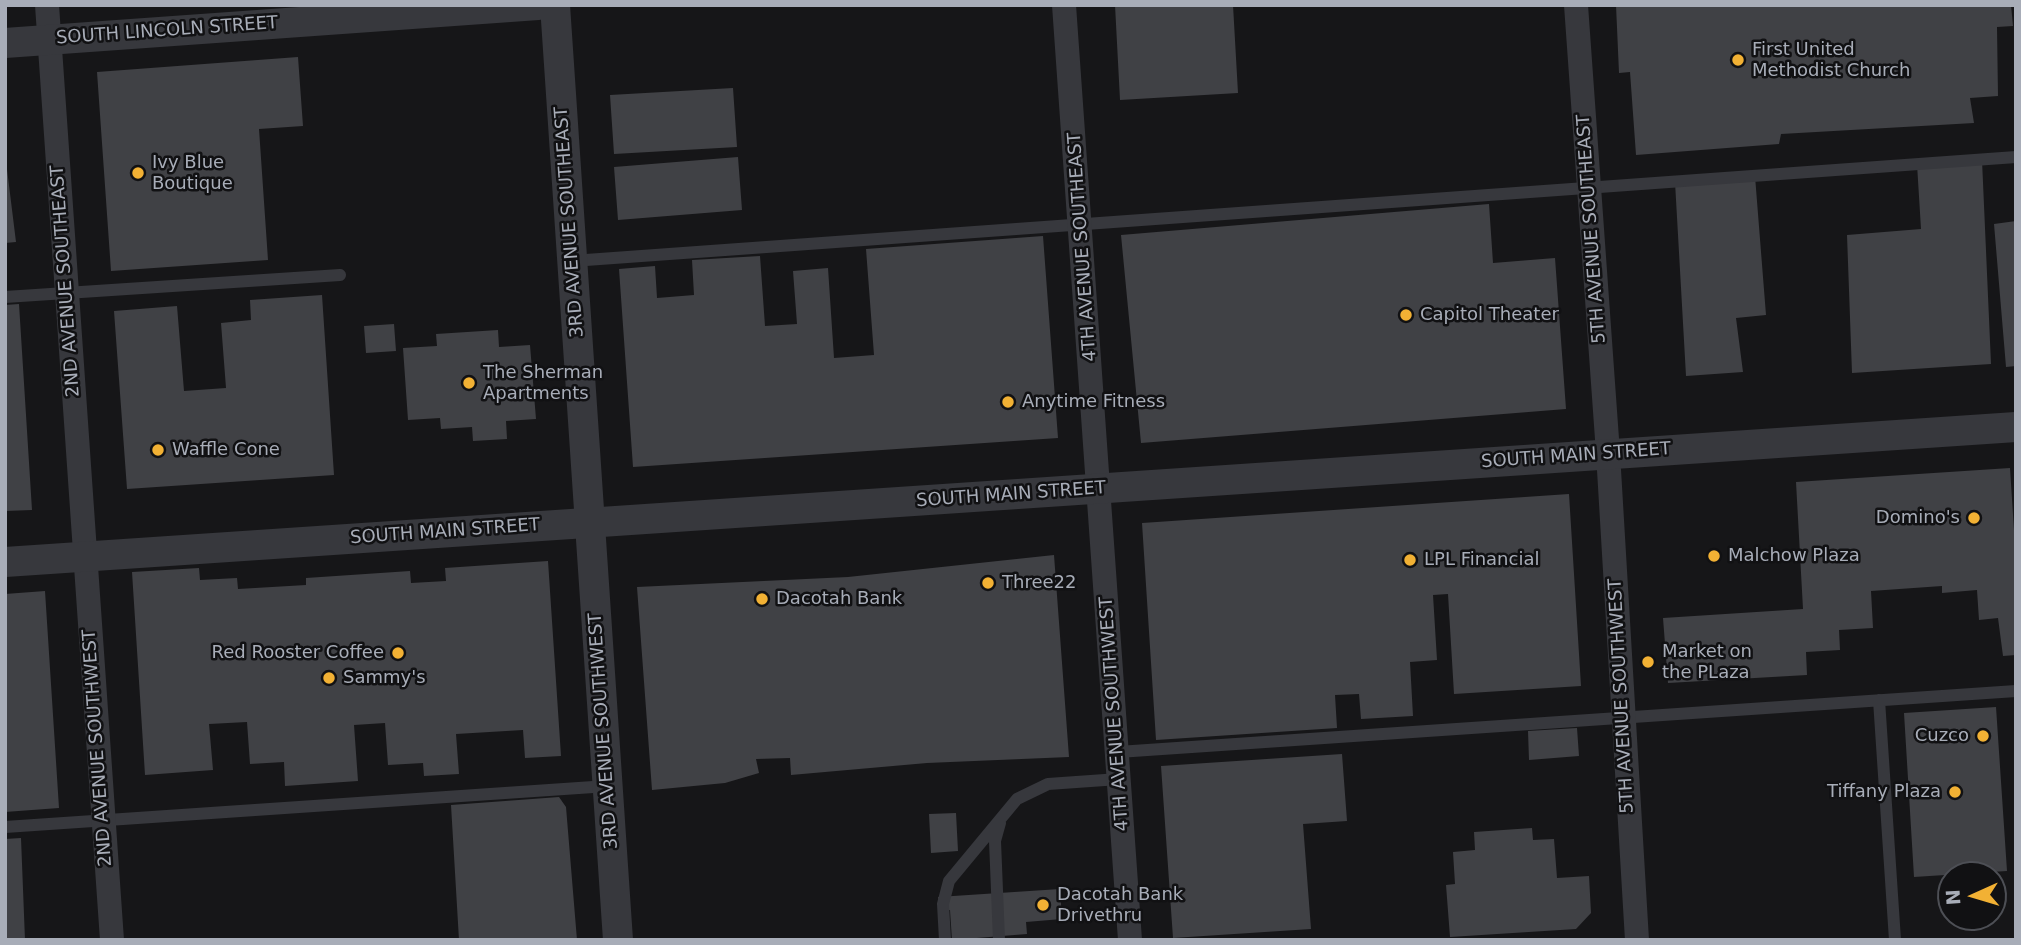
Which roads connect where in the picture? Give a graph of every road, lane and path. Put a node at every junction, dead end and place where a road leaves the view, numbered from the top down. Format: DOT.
graph roads {
  1 [pos="47,5"];
  2 [pos="538,5"];
  3 [pos="555,5"];
  4 [pos="1064,5"];
  5 [pos="1576,5"];
  6 [pos="49,40"];
  7 [pos="5,43"];
  8 [pos="2016,157"];
  9 [pos="1590,188"];
  10 [pos="1081,226"];
  11 [pos="572,261"];
  12 [pos="340,275"];
  13 [pos="66,293"];
  14 [pos="5,297"];
  15 [pos="2016,427"];
  16 [pos="1608,453"];
  17 [pos="1100,489"];
  18 [pos="590,523"];
  19 [pos="85,556"];
  20 [pos="5,562"];
  21 [pos="2016,691"];
  22 [pos="1879,700"];
  23 [pos="1624,717"];
  24 [pos="1118,752"];
  25 [pos="1119,779"];
  26 [pos="608,786"];
  27 [pos="1001,819"];
  28 [pos="103,820"];
  29 [pos="5,827"];
  30 [pos="112,940"];
  31 [pos="618,940"];
  32 [pos="945,940"];
  33 [pos="999,940"];
  34 [pos="1130,940"];
  35 [pos="1637,940"];
  36 [pos="1895,940"];
  1 -- 6 [label="street, 2ND AVENUE SOUTHEAST"];
  2 -- 6 [label="street, SOUTH LINCOLN STREET"];
  3 -- 11 [label="street, 3RD AVENUE SOUTHEAST"];
  4 -- 10 [label="street, 4TH AVENUE SOUTHEAST"];
  5 -- 9 [label="street, 5TH AVENUE SOUTHEAST"];
  6 -- 7 [label="street, SOUTH LINCOLN STREET"];
  6 -- 13 [label="street, 2ND AVENUE SOUTHEAST"];
  8 -- 9 [label="lane"];
  9 -- 10 [label="lane"];
  9 -- 16 [label="street, 5TH AVENUE SOUTHEAST"];
  10 -- 11 [label="lane"];
  10 -- 17 [label="street, 4TH AVENUE SOUTHEAST"];
  11 -- 18 [label="street, 3RD AVENUE SOUTHEAST"];
  12 -- 13 [label="lane"];
  13 -- 14 [label="lane"];
  13 -- 19 [label="street, 2ND AVENUE SOUTHEAST"];
  15 -- 16 [label="street, SOUTH MAIN STREET"];
  16 -- 17 [label="street, SOUTH MAIN STREET"];
  16 -- 23 [label="street, 5TH AVENUE SOUTHWEST"];
  17 -- 18 [label="street, SOUTH MAIN STREET"];
  17 -- 24 [label="street, 4TH AVENUE SOUTHWEST"];
  18 -- 19 [label="street, SOUTH MAIN STREET"];
  18 -- 26 [label="street, 3RD AVENUE SOUTHWEST"];
  19 -- 20 [label="street, SOUTH MAIN STREET"];
  19 -- 28 [label="street, 2ND AVENUE SOUTHWEST"];
  21 -- 22 [label="lane"];
  22 -- 23 [label="lane"];
  22 -- 36 [label="lane"];
  23 -- 24 [label="lane"];
  23 -- 35 [label="street, 5TH AVENUE SOUTHWEST"];
  24 -- 25 [label="street, 4TH AVENUE SOUTHWEST"];
  25 -- 27 [label="lane"];
  25 -- 34 [label="street, 4TH AVENUE SOUTHWEST"];
  26 -- 28 [label="lane"];
  26 -- 31 [label="street, 3RD AVENUE SOUTHWEST"];
  27 -- 32 [label="lane"];
  27 -- 33 [label="lane"];
  28 -- 29 [label="lane"];
  28 -- 30 [label="street, 2ND AVENUE SOUTHWEST"];
}
